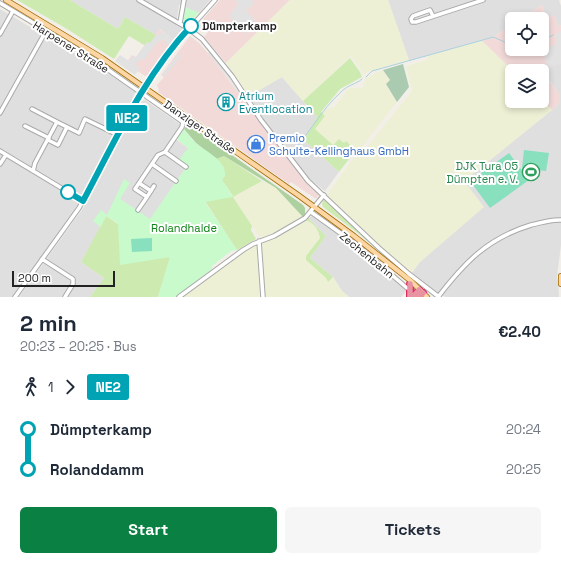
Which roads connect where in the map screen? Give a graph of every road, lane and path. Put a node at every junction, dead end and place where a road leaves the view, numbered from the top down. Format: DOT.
graph roads {
  1 [pos="6,0"];
  2 [pos="139,0"];
  3 [pos="184,0"];
  4 [pos="215,0"];
  5 [pos="484,0"];
  6 [pos="0,3"];
  7 [pos="13,11"];
  8 [pos="433,16"];
  9 [pos="180,23"];
  10 [pos="189,29"];
  11 [pos="46,31"];
  12 [pos="0,34"];
  13 [pos="102,58"];
  14 [pos="94,60"];
  15 [pos="144,88"];
  16 [pos="141,94"];
  17 [pos="32,109"];
  18 [pos="0,113"];
  19 [pos="57,122"];
  20 [pos="25,126"];
  21 [pos="67,127"];
  22 [pos="118,135"];
  23 [pos="48,139"];
  24 [pos="0,151"];
  25 [pos="165,152"];
  26 [pos="6,155"];
  27 [pos="0,164"];
  28 [pos="152,164"];
  29 [pos="186,167"];
  30 [pos="33,171"];
  31 [pos="176,181"];
  32 [pos="139,182"];
  33 [pos="154,186"];
  34 [pos="151,191"];
  35 [pos="324,195"];
  36 [pos="147,198"];
  37 [pos="83,201"];
  38 [pos="315,207"];
  39 [pos="138,210"];
  40 [pos="311,212"];
  41 [pos="330,218"];
  42 [pos="561,220"];
  43 [pos="259,241"];
  44 [pos="42,259"];
  45 [pos="396,271"];
  46 [pos="561,276"];
  47 [pos="561,284"];
  48 [pos="408,286"];
  49 [pos="422,294"];
  50 [pos="15,297"];
  51 [pos="65,297"];
  52 [pos="179,297"];
  53 [pos="263,297"];
  54 [pos="412,297"];
  55 [pos="439,297"];
  1 -- 13 [label="main road, Danziger Straße"];
  2 -- 9 [label="street"];
  3 -- 9 [label="street"];
  4 -- 10 [label="street"];
  5 -- 8 [label="street"];
  6 -- 7 [label="street, Harpener Straße"];
  7 -- 11 [label="street, Harpener Straße"];
  7 -- 12 [label="street"];
  8 -- 8 [label="street"];
  9 -- 10 [label="street"];
  10 -- 15 [label="street"];
  10 -- 35 [label="street"];
  11 -- 14 [label="street, Harpener Straße"];
  11 -- 18 [label="street"];
  13 -- 14 [label="street"];
  13 -- 15 [label="main road, Danziger Straße"];
  14 -- 16 [label="street, Harpener Straße"];
  15 -- 16 [label="street"];
  15 -- 38 [label="main road, Danziger Straße"];
  16 -- 22 [label="street"];
  16 -- 25 [label="street, Danziger Straße"];
  17 -- 19 [label="street"];
  19 -- 21 [label="street"];
  19 -- 23 [label="street"];
  20 -- 23 [label="street"];
  21 -- 22 [label="street"];
  21 -- 23 [label="street"];
  22 -- 37 [label="street"];
  23 -- 30 [label="street"];
  24 -- 26 [label="street"];
  25 -- 28 [label="street"];
  25 -- 29 [label="street"];
  26 -- 27 [label="street"];
  26 -- 30 [label="street"];
  28 -- 31 [label="street"];
  28 -- 32 [label="street"];
  30 -- 37 [label="street"];
  32 -- 34 [label="street"];
  32 -- 36 [label="street"];
  33 -- 34 [label="street"];
  34 -- 36 [label="street"];
  35 -- 38 [label="street"];
  35 -- 55 [label="street"];
  36 -- 39 [label="street"];
  37 -- 44 [label="street"];
  38 -- 40 [label="street"];
  38 -- 41 [label="main road, Danziger Straße"];
  40 -- 43 [label="street"];
  40 -- 48 [label="street, Zechenbahn"];
  41 -- 45 [label="main road, Zechenbahn"];
  42 -- 55 [label="street"];
  43 -- 52 [label="street"];
  43 -- 53 [label="street"];
  44 -- 50 [label="street"];
  44 -- 51 [label="street"];
  45 -- 48 [label="main road, Zechenbahn"];
  45 -- 49 [label="main road, Zechenbahn"];
  46 -- 47 [label="main road"];
  48 -- 49 [label="main road, Zechenbahn"];
  48 -- 54 [label="highway"];
  49 -- 54 [label="highway"];
}
